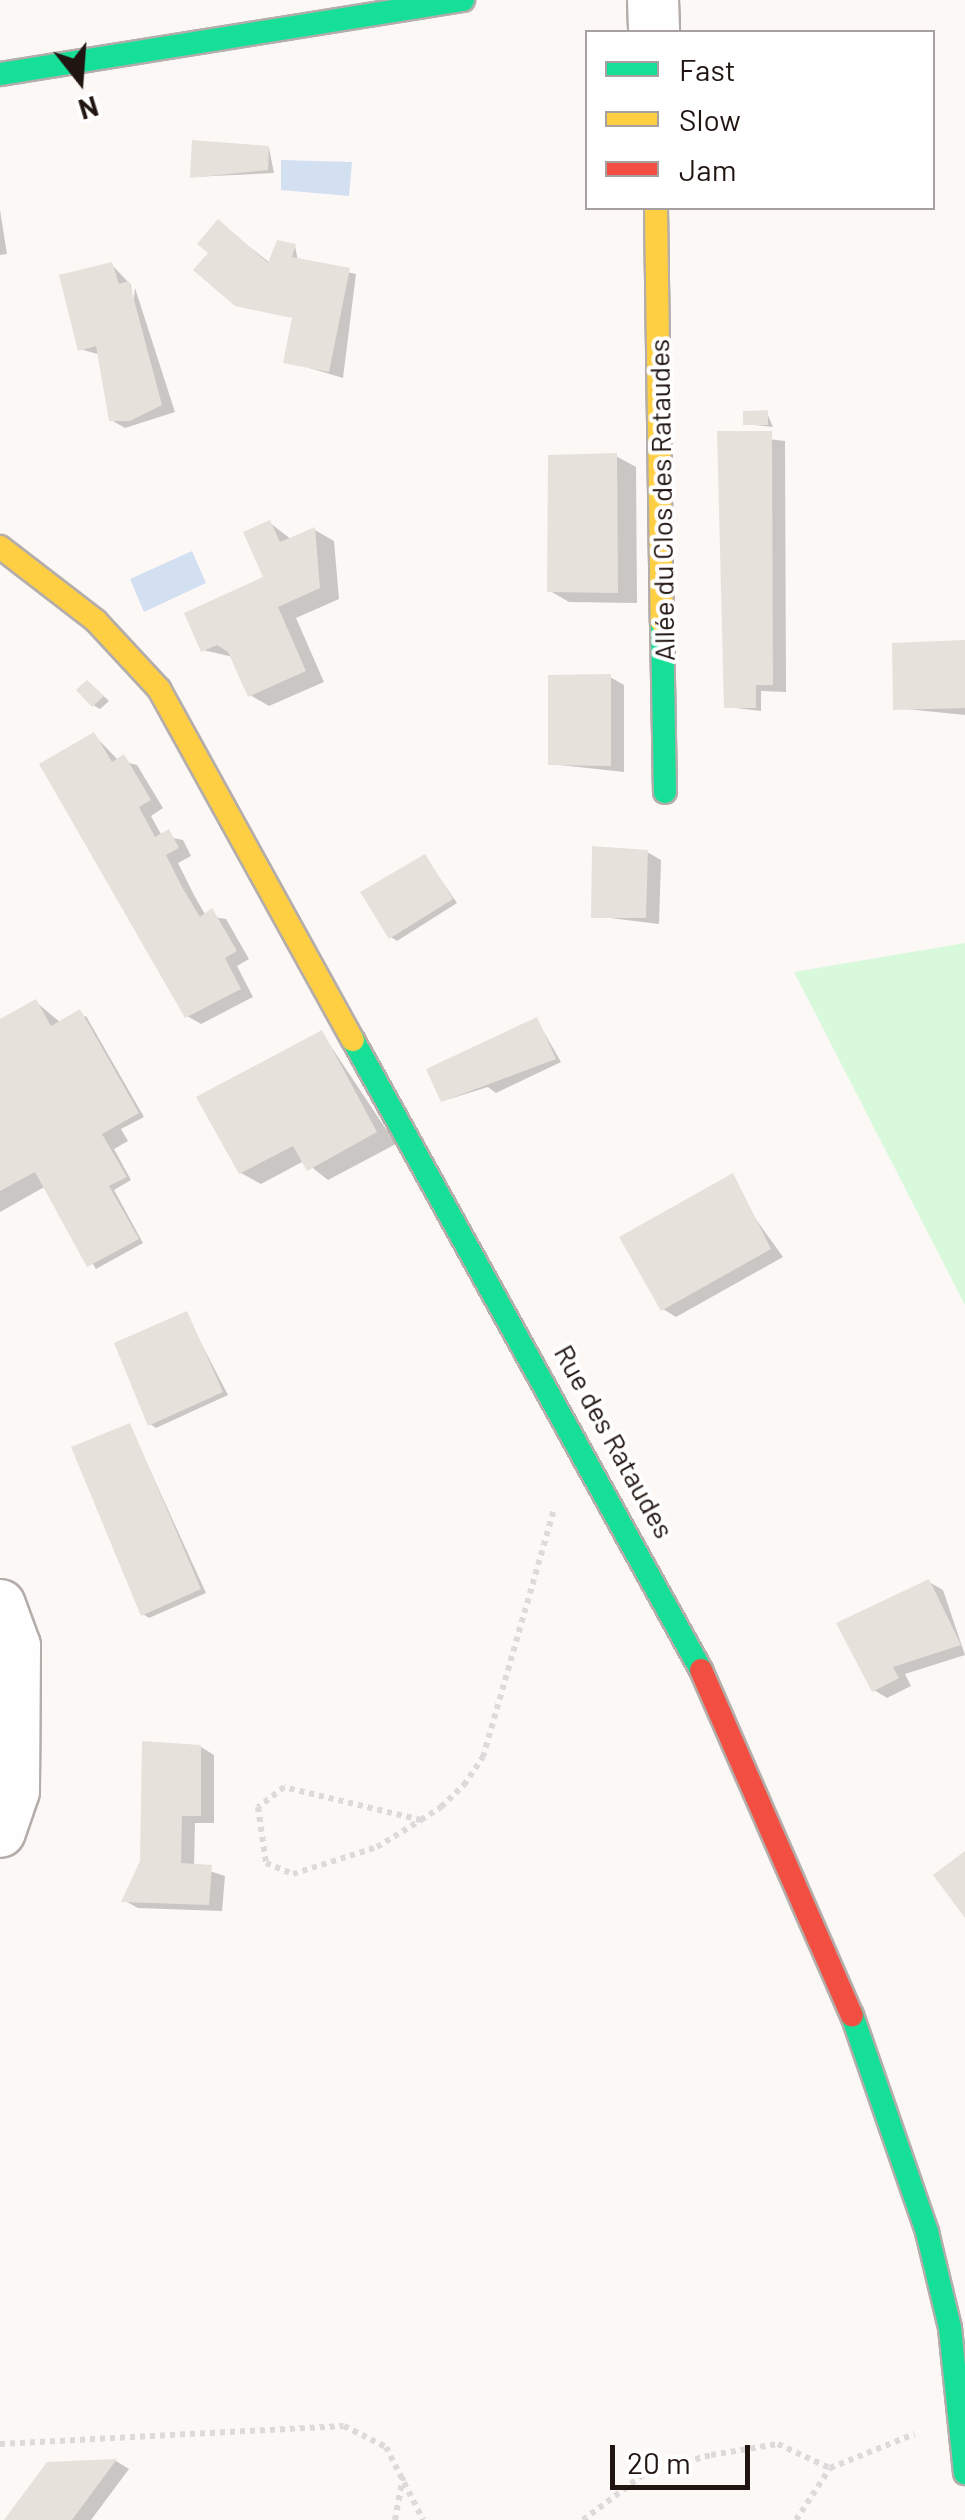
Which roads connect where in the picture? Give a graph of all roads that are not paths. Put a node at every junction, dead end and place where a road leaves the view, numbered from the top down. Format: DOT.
graph roads {
  1 [pos="463,0"];
  2 [pos="653,0"];
  3 [pos="654,30"];
  4 [pos="0,74"];
  5 [pos="656,210"];
  6 [pos="0,547"];
  7 [pos="666,792"];
  8 [pos="0,1605"];
  9 [pos="0,1832"];
  10 [pos="963,2430"];
  11 [pos="965,2472"];
  1 -- 4 [label="street"];
  2 -- 3 [label="street"];
  5 -- 7 [label="street, Allée du Clos des Rataudes"];
  6 -- 10 [label="street, Rue des Rataudes"];
  8 -- 9 [label="street"];
  10 -- 11 [label="street, Rue des Rataudes"];
}
